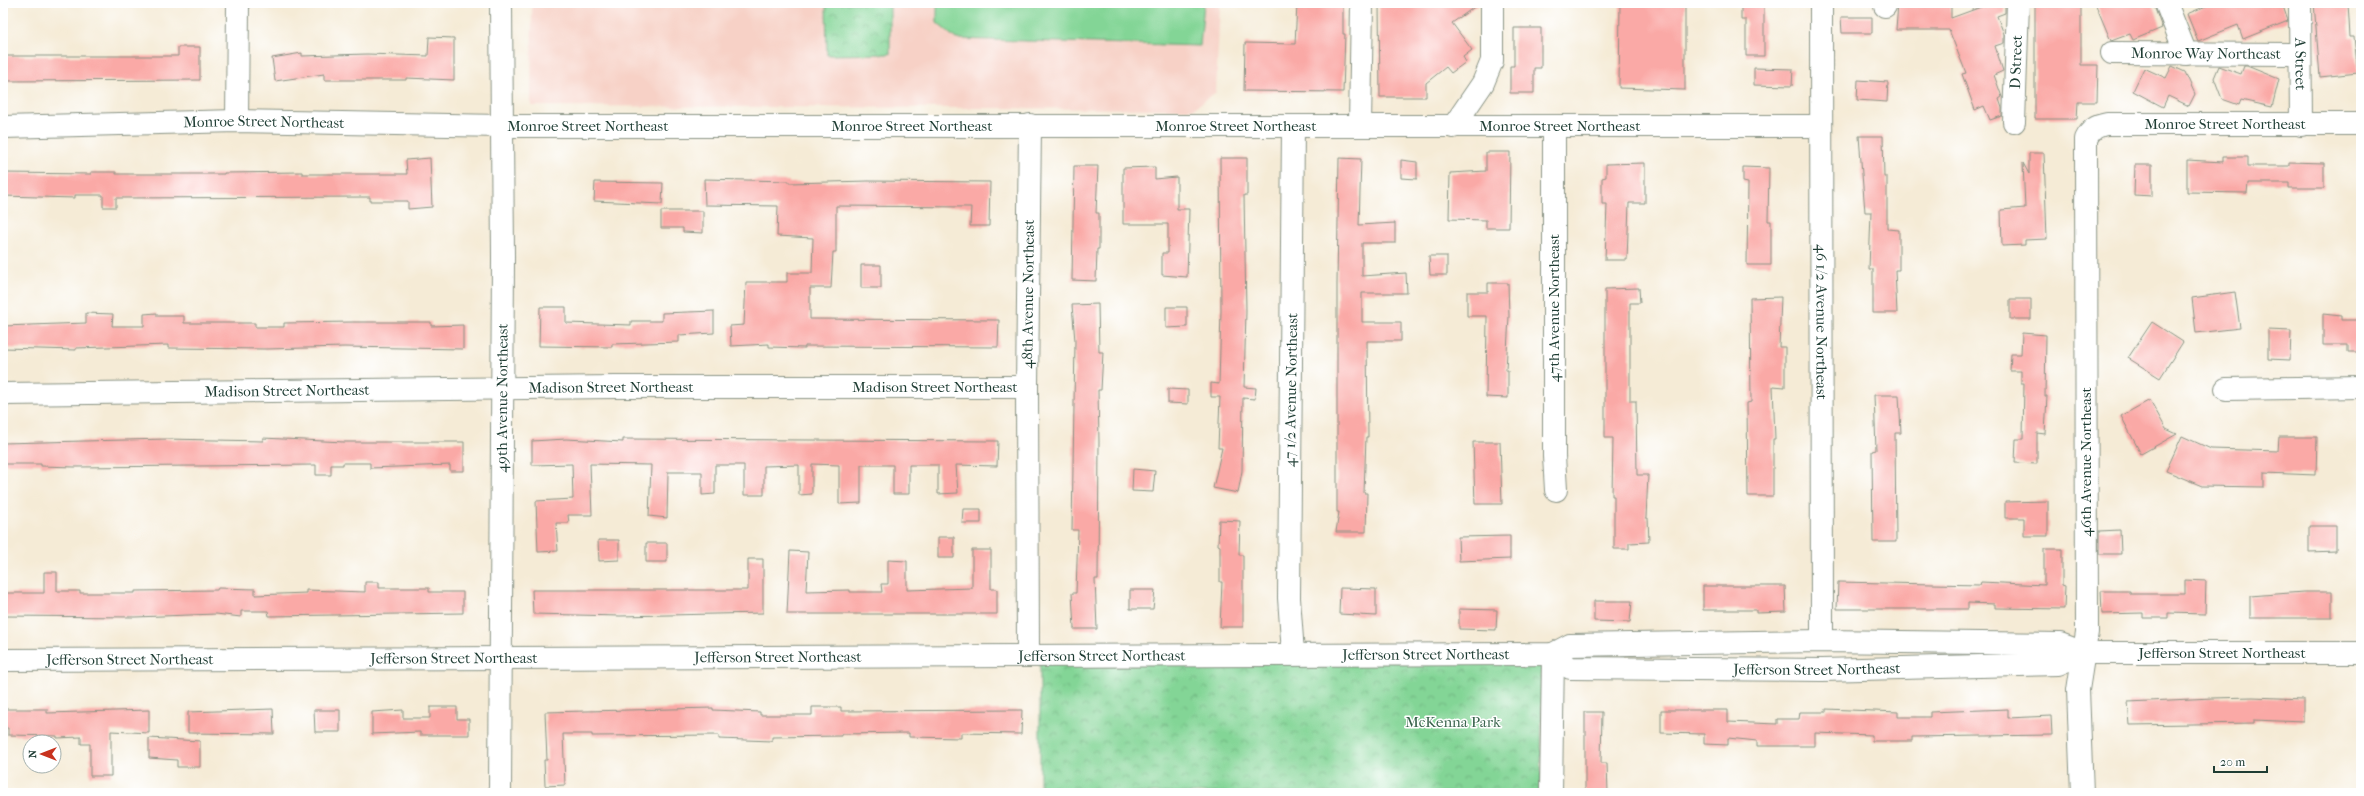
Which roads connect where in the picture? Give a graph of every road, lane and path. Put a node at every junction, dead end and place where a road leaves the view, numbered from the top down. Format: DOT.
graph roads {
  1 [pos="238,3"];
  2 [pos="502,3"];
  3 [pos="1362,3"];
  4 [pos="1492,3"];
  5 [pos="1821,3"];
  6 [pos="2018,3"];
  7 [pos="2166,3"];
  8 [pos="2300,3"];
  9 [pos="2112,53"];
  10 [pos="2186,54"];
  11 [pos="2300,54"];
  12 [pos="237,121"];
  13 [pos="2014,122"];
  14 [pos="2301,124"];
  15 [pos="2361,124"];
  16 [pos="1030,125"];
  17 [pos="502,126"];
  18 [pos="1293,126"];
  19 [pos="1360,126"];
  20 [pos="1554,126"];
  21 [pos="1820,126"];
  22 [pos="3,127"];
  23 [pos="1453,127"];
  24 [pos="2091,131"];
  25 [pos="1027,387"];
  26 [pos="2361,387"];
  27 [pos="502,388"];
  28 [pos="2226,389"];
  29 [pos="3,394"];
  30 [pos="1556,490"];
  31 [pos="1822,641"];
  32 [pos="1293,653"];
  33 [pos="2084,653"];
  34 [pos="2361,653"];
  35 [pos="1028,654"];
  36 [pos="1553,654"];
  37 [pos="500,658"];
  38 [pos="3,660"];
  39 [pos="500,793"];
  40 [pos="1551,793"];
  41 [pos="2082,793"];
  1 -- 12 [label="street"];
  2 -- 17 [label="street, 49th Avenue Northeast"];
  3 -- 19 [label="street"];
  4 -- 23 [label="street"];
  5 -- 21 [label="street, 46 1/2 Avenue Northeast"];
  6 -- 13 [label="street, D Street"];
  7 -- 10 [label="street"];
  8 -- 11 [label="street, A Street"];
  9 -- 10 [label="street, Monroe Way Northeast"];
  10 -- 11 [label="street, Monroe Way Northeast"];
  11 -- 14 [label="street, A Street"];
  12 -- 17 [label="street, Monroe Street Northeast"];
  12 -- 22 [label="street, Monroe Street Northeast"];
  14 -- 15 [label="street, Monroe Street Northeast"];
  14 -- 24 [label="street, Monroe Street Northeast"];
  16 -- 17 [label="street, Monroe Street Northeast"];
  16 -- 18 [label="street, Monroe Street Northeast"];
  16 -- 25 [label="street, 48th Avenue Northeast"];
  17 -- 27 [label="street, 49th Avenue Northeast"];
  18 -- 19 [label="street, Monroe Street Northeast"];
  18 -- 32 [label="street, 47 1/2 Avenue Northeast"];
  19 -- 23 [label="street, Monroe Street Northeast"];
  20 -- 21 [label="street, Monroe Street Northeast"];
  20 -- 23 [label="street, Monroe Street Northeast"];
  20 -- 30 [label="street, 47th Avenue Northeast"];
  21 -- 31 [label="street, 46 1/2 Avenue Northeast"];
  24 -- 33 [label="street, 46th Avenue Northeast"];
  25 -- 27 [label="street, Madison Street Northeast"];
  25 -- 35 [label="street, 48th Avenue Northeast"];
  26 -- 28 [label="street"];
  27 -- 29 [label="street, Madison Street Northeast"];
  27 -- 37 [label="street, 49th Avenue Northeast"];
  31 -- 33 [label="street, Jefferson Street Northeast"];
  31 -- 36 [label="street, Jefferson Street Northeast"];
  32 -- 35 [label="street, Jefferson Street Northeast"];
  32 -- 36 [label="street, Jefferson Street Northeast"];
  33 -- 34 [label="street, Jefferson Street Northeast"];
  33 -- 36 [label="street, Jefferson Street Northeast"];
  33 -- 41 [label="street, 46th Avenue Northeast"];
  35 -- 37 [label="street, Jefferson Street Northeast"];
  36 -- 40 [label="street"];
  37 -- 38 [label="street, Jefferson Street Northeast"];
  37 -- 39 [label="street, 49th Avenue Northeast"];
}
